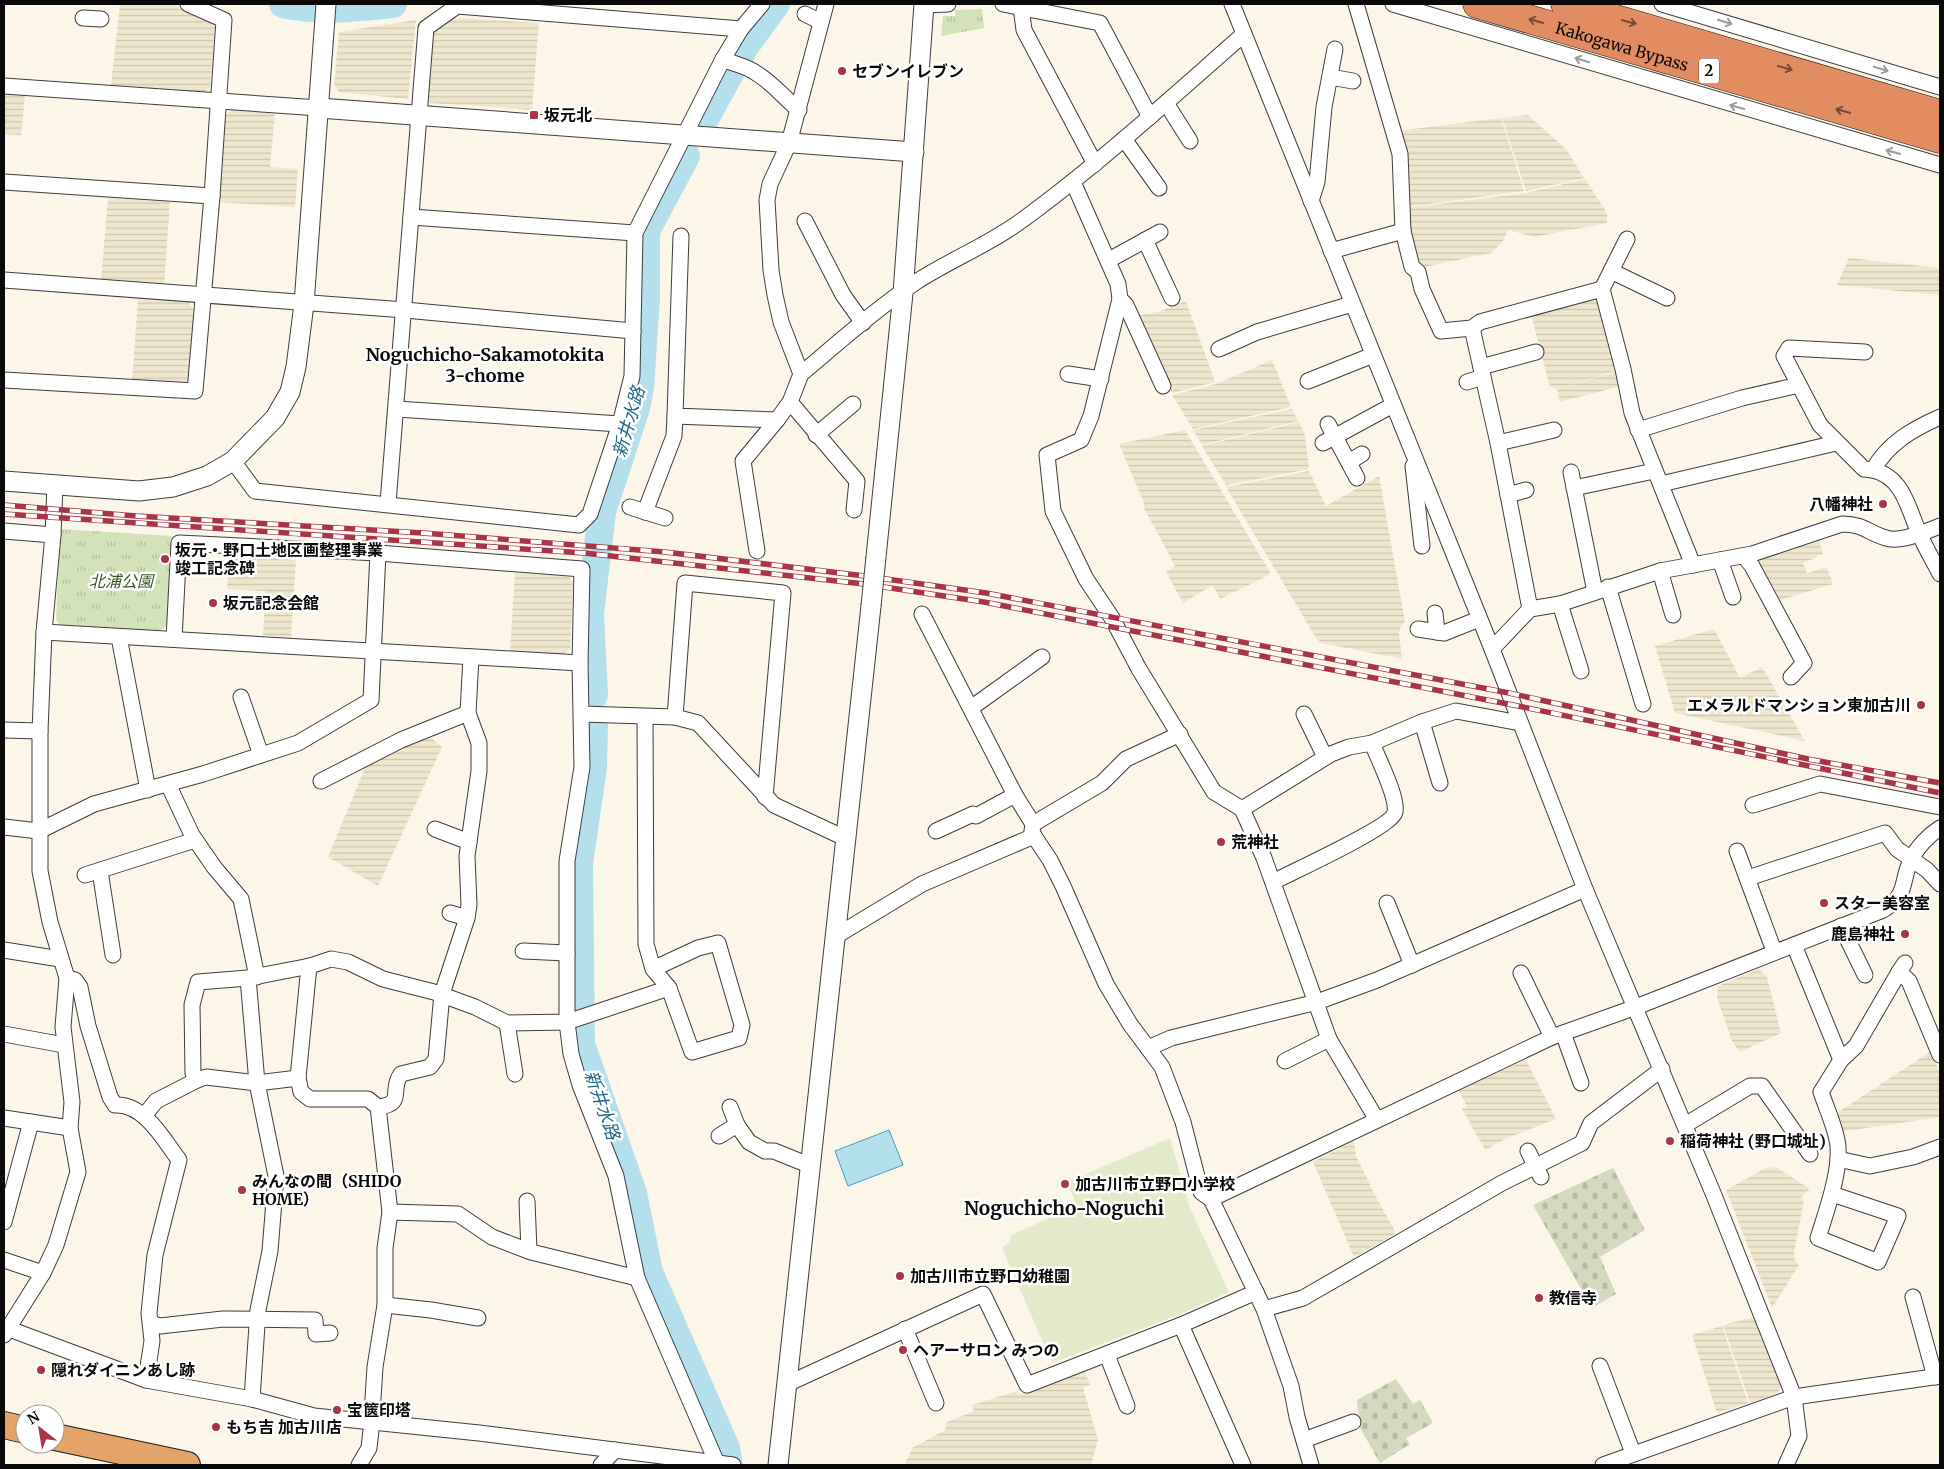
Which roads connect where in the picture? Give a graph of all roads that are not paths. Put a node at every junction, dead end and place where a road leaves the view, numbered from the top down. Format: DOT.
graph roads {
  1 [pos="188,4"];
  2 [pos="326,4"];
  3 [pos="762,4"];
  4 [pos="826,4"];
  5 [pos="924,4"];
  6 [pos="948,4"];
  7 [pos="1003,4"];
  8 [pos="1232,4"];
  9 [pos="1356,4"];
  10 [pos="1393,4"];
  11 [pos="1477,4"];
  12 [pos="1565,4"];
  13 [pos="1665,4"];
  14 [pos="1021,7"];
  15 [pos="1693,8"];
  16 [pos="577,10"];
  17 [pos="805,14"];
  18 [pos="821,22"];
  19 [pos="741,29"];
  20 [pos="1244,34"];
  21 [pos="1335,50"];
  22 [pos="723,58"];
  23 [pos="1330,77"];
  24 [pos="1353,81"];
  25 [pos="4,86"];
  26 [pos="1940,87"];
  27 [pos="219,100"];
  28 [pos="1166,103"];
  29 [pos="319,108"];
  30 [pos="799,110"];
  31 [pos="1940,114"];
  32 [pos="420,115"];
  33 [pos="1150,117"];
  34 [pos="685,136"];
  35 [pos="1124,139"];
  36 [pos="1940,139"];
  37 [pos="1190,141"];
  38 [pos="789,143"];
  39 [pos="914,152"];
  40 [pos="1095,164"];
  41 [pos="1940,165"];
  42 [pos="4,182"];
  43 [pos="1073,182"];
  44 [pos="1160,188"];
  45 [pos="212,196"];
  46 [pos="1311,201"];
  47 [pos="411,217"];
  48 [pos="806,221"];
  49 [pos="1403,231"];
  50 [pos="1160,232"];
  51 [pos="635,233"];
  52 [pos="682,236"];
  53 [pos="1627,239"];
  54 [pos="1145,240"];
  55 [pos="1331,251"];
  56 [pos="1109,260"];
  57 [pos="1611,271"];
  58 [pos="4,280"];
  59 [pos="1602,289"];
  60 [pos="903,293"];
  61 [pos="204,295"];
  62 [pos="1172,298"];
  63 [pos="1667,298"];
  64 [pos="1120,299"];
  65 [pos="304,304"];
  66 [pos="1352,304"];
  67 [pos="404,310"];
  68 [pos="862,323"];
  69 [pos="1472,328"];
  70 [pos="634,331"];
  71 [pos="1219,349"];
  72 [pos="1536,352"];
  73 [pos="1865,352"];
  74 [pos="1373,355"];
  75 [pos="1482,372"];
  76 [pos="801,374"];
  77 [pos="1068,374"];
  78 [pos="1101,379"];
  79 [pos="4,380"];
  80 [pos="1308,381"];
  81 [pos="1467,382"];
  82 [pos="1799,385"];
  83 [pos="1164,386"];
  84 [pos="790,402"];
  85 [pos="853,404"];
  86 [pos="1392,404"];
  87 [pos="397,409"];
  88 [pos="675,416"];
  89 [pos="1940,417"];
  90 [pos="777,420"];
  91 [pos="620,424"];
  92 [pos="1328,424"];
  93 [pos="1554,430"];
  94 [pos="1638,430"];
  95 [pos="816,436"];
  96 [pos="1493,439"];
  97 [pos="1329,440"];
  98 [pos="1836,443"];
  99 [pos="1412,452"];
  100 [pos="1362,454"];
  101 [pos="233,461"];
  102 [pos="1349,462"];
  103 [pos="1874,470"];
  104 [pos="1571,472"];
  105 [pos="1357,478"];
  106 [pos="1657,478"];
  107 [pos="4,482"];
  108 [pos="55,485"];
  109 [pos="1574,488"];
  110 [pos="1526,490"];
  111 [pos="1508,494"];
  112 [pos="388,504"];
  113 [pos="630,508"];
  114 [pos="854,510"];
  115 [pos="645,512"];
  116 [pos="665,518"];
  117 [pos="1940,526"];
  118 [pos="4,531"];
  119 [pos="1919,534"];
  120 [pos="53,536"];
  121 [pos="1422,546"];
  122 [pos="758,551"];
  123 [pos="378,553"];
  124 [pos="1744,556"];
  125 [pos="1720,560"];
  126 [pos="1693,565"];
  127 [pos="1660,570"];
  128 [pos="1940,574"];
  129 [pos="1602,589"];
  130 [pos="1733,598"];
  131 [pos="1560,604"];
  132 [pos="1530,609"];
  133 [pos="1435,613"];
  134 [pos="922,614"];
  135 [pos="1673,615"];
  136 [pos="1480,619"];
  137 [pos="1418,629"];
  138 [pos="44,632"];
  139 [pos="1437,632"];
  140 [pos="119,637"];
  141 [pos="174,640"];
  142 [pos="1492,649"];
  143 [pos="375,651"];
  144 [pos="470,657"];
  145 [pos="1042,657"];
  146 [pos="580,663"];
  147 [pos="1581,671"];
  148 [pos="1791,676"];
  149 [pos="241,697"];
  150 [pos="1643,704"];
  151 [pos="971,708"];
  152 [pos="468,713"];
  153 [pos="582,714"];
  154 [pos="1304,714"];
  155 [pos="645,717"];
  156 [pos="675,718"];
  157 [pos="1422,722"];
  158 [pos="1520,723"];
  159 [pos="4,730"];
  160 [pos="40,732"];
  161 [pos="1180,734"];
  162 [pos="1372,743"];
  163 [pos="262,755"];
  164 [pos="1325,757"];
  165 [pos="321,782"];
  166 [pos="1440,783"];
  167 [pos="168,784"];
  168 [pos="148,790"];
  169 [pos="1015,795"];
  170 [pos="765,797"];
  171 [pos="1752,805"];
  172 [pos="1940,807"];
  173 [pos="1242,809"];
  174 [pos="4,827"];
  175 [pos="1940,828"];
  176 [pos="435,829"];
  177 [pos="1034,830"];
  178 [pos="39,831"];
  179 [pos="936,831"];
  180 [pos="846,838"];
  181 [pos="196,840"];
  182 [pos="469,842"];
  183 [pos="1737,852"];
  184 [pos="1911,860"];
  185 [pos="100,871"];
  186 [pos="85,875"];
  187 [pos="1748,878"];
  188 [pos="1273,882"];
  189 [pos="1940,884"];
  190 [pos="1585,889"];
  191 [pos="1387,903"];
  192 [pos="450,914"];
  193 [pos="467,918"];
  194 [pos="1841,926"];
  195 [pos="836,936"];
  196 [pos="1794,944"];
  197 [pos="4,950"];
  198 [pos="523,951"];
  199 [pos="1774,951"];
  200 [pos="567,953"];
  201 [pos="113,955"];
  202 [pos="60,959"];
  203 [pos="1412,965"];
  204 [pos="309,966"];
  205 [pos="653,969"];
  206 [pos="1521,973"];
  207 [pos="1865,975"];
  208 [pos="252,977"];
  209 [pos="67,978"];
  210 [pos="669,988"];
  211 [pos="442,994"];
  212 [pos="1317,1002"];
  213 [pos="1636,1007"];
  214 [pos="567,1022"];
  215 [pos="507,1023"];
  216 [pos="4,1034"];
  217 [pos="1557,1035"];
  218 [pos="1329,1039"];
  219 [pos="64,1045"];
  220 [pos="1148,1048"];
  221 [pos="1940,1055"];
  222 [pos="1841,1060"];
  223 [pos="1285,1061"];
  224 [pos="1662,1069"];
  225 [pos="515,1074"];
  226 [pos="298,1078"];
  227 [pos="197,1080"];
  228 [pos="257,1083"];
  229 [pos="1581,1083"];
  230 [pos="730,1106"];
  231 [pos="378,1107"];
  232 [pos="144,1116"];
  233 [pos="4,1118"];
  234 [pos="1377,1120"];
  235 [pos="31,1122"];
  236 [pos="736,1125"];
  237 [pos="1685,1125"];
  238 [pos="70,1128"];
  239 [pos="719,1136"];
  240 [pos="1940,1147"];
  241 [pos="1528,1151"];
  242 [pos="1810,1154"];
  243 [pos="1838,1159"];
  244 [pos="811,1166"];
  245 [pos="1538,1171"];
  246 [pos="1832,1194"];
  247 [pos="1211,1199"];
  248 [pos="526,1201"];
  249 [pos="390,1212"];
  250 [pos="4,1222"];
  251 [pos="529,1251"];
  252 [pos="4,1260"];
  253 [pos="43,1273"];
  254 [pos="637,1278"];
  255 [pos="1256,1292"];
  256 [pos="1913,1297"];
  257 [pos="385,1306"];
  258 [pos="1264,1310"];
  259 [pos="258,1318"];
  260 [pos="478,1318"];
  261 [pos="151,1323"];
  262 [pos="1181,1326"];
  263 [pos="905,1329"];
  264 [pos="5,1330"];
  265 [pos="330,1334"];
  266 [pos="1107,1355"];
  267 [pos="1600,1366"];
  268 [pos="1938,1376"];
  269 [pos="146,1380"];
  270 [pos="787,1384"];
  271 [pos="1794,1397"];
  272 [pos="252,1399"];
  273 [pos="936,1404"];
  274 [pos="1127,1406"];
  275 [pos="370,1422"];
  276 [pos="1353,1422"];
  277 [pos="65,1440"];
  278 [pos="1304,1440"];
  279 [pos="615,1450"];
  280 [pos="1633,1453"];
  281 [pos="716,1461"];
  282 [pos="155,1462"];
  283 [pos="186,1465"];
  284 [pos="359,1465"];
  285 [pos="601,1465"];
  286 [pos="733,1465"];
  287 [pos="778,1465"];
  288 [pos="1243,1465"];
  289 [pos="1311,1465"];
  290 [pos="1603,1465"];
  291 [pos="1786,1465"];
  1 -- 27 [label="street"];
  2 -- 29 [label="street"];
  3 -- 19 [label="street"];
  4 -- 18 [label="street"];
  5 -- 6 [label="street"];
  5 -- 39 [label="street"];
  7 -- 14 [label="street"];
  8 -- 20 [label="street"];
  9 -- 49 [label="street"];
  41 -- 10 [label="street, one-way"];
  36 -- 11 [label="highway, Kakogawa Bypass / 2, one-way"];
  12 -- 31 [label="highway, Kakogawa Bypass / 2, one-way"];
  13 -- 15 [label="street"];
  14 -- 33 [label="street"];
  14 -- 40 [label="street"];
  15 -- 26 [label="street, one-way"];
  16 -- 19 [label="street"];
  16 -- 32 [label="street"];
  17 -- 18 [label="street"];
  18 -- 30 [label="street"];
  19 -- 22 [label="street"];
  20 -- 28 [label="street"];
  20 -- 46 [label="street"];
  21 -- 23 [label="street"];
  22 -- 30 [label="street"];
  22 -- 34 [label="street"];
  23 -- 24 [label="street"];
  23 -- 46 [label="street"];
  25 -- 27 [label="street"];
  27 -- 29 [label="street"];
  27 -- 45 [label="street"];
  28 -- 33 [label="street"];
  28 -- 37 [label="street"];
  29 -- 32 [label="street"];
  29 -- 65 [label="street"];
  30 -- 38 [label="street"];
  32 -- 34 [label="street"];
  32 -- 47 [label="street"];
  33 -- 35 [label="street"];
  34 -- 38 [label="street"];
  34 -- 51 [label="street"];
  35 -- 40 [label="street"];
  35 -- 44 [label="street"];
  38 -- 39 [label="street"];
  38 -- 76 [label="street"];
  39 -- 60 [label="street"];
  40 -- 43 [label="street"];
  42 -- 45 [label="street"];
  43 -- 56 [label="street"];
  43 -- 60 [label="street"];
  45 -- 61 [label="street"];
  46 -- 55 [label="street"];
  47 -- 51 [label="street"];
  47 -- 67 [label="street"];
  48 -- 68 [label="street"];
  49 -- 55 [label="street"];
  49 -- 69 [label="street"];
  50 -- 54 [label="street"];
  51 -- 70 [label="street"];
  52 -- 88 [label="street"];
  53 -- 57 [label="street"];
  54 -- 56 [label="street"];
  54 -- 62 [label="street"];
  55 -- 66 [label="street"];
  56 -- 64 [label="street"];
  57 -- 59 [label="street"];
  57 -- 63 [label="street"];
  58 -- 61 [label="street"];
  59 -- 69 [label="street"];
  59 -- 94 [label="street"];
  60 -- 68 [label="street"];
  60 -- 180 [label="street, bridge"];
  61 -- 65 [label="street"];
  61 -- 79 [label="street"];
  64 -- 78 [label="street"];
  64 -- 83 [label="street"];
  65 -- 67 [label="street"];
  65 -- 101 [label="street"];
  66 -- 71 [label="street"];
  66 -- 74 [label="street"];
  67 -- 70 [label="street"];
  67 -- 87 [label="street"];
  68 -- 76 [label="street"];
  69 -- 75 [label="street"];
  70 -- 91 [label="street"];
  72 -- 75 [label="street"];
  73 -- 82 [label="street"];
  74 -- 80 [label="street"];
  74 -- 86 [label="street"];
  75 -- 81 [label="street"];
  75 -- 96 [label="street"];
  76 -- 84 [label="street"];
  77 -- 78 [label="street"];
  78 -- 161 [label="street"];
  82 -- 94 [label="street"];
  82 -- 98 [label="street"];
  84 -- 90 [label="street"];
  84 -- 95 [label="street"];
  85 -- 95 [label="street"];
  86 -- 97 [label="street"];
  86 -- 99 [label="street"];
  87 -- 91 [label="street"];
  87 -- 112 [label="street"];
  88 -- 90 [label="street"];
  88 -- 115 [label="street"];
  89 -- 103 [label="street"];
  90 -- 122 [label="street"];
  91 -- 112 [label="street"];
  92 -- 97 [label="street"];
  93 -- 96 [label="street"];
  94 -- 106 [label="street"];
  95 -- 114 [label="street"];
  96 -- 111 [label="street"];
  97 -- 102 [label="street"];
  98 -- 103 [label="street"];
  98 -- 106 [label="street"];
  99 -- 121 [label="street"];
  99 -- 136 [label="street"];
  100 -- 102 [label="street"];
  101 -- 108 [label="street"];
  101 -- 112 [label="street"];
  102 -- 105 [label="street"];
  103 -- 119 [label="street"];
  104 -- 109 [label="street"];
  106 -- 109 [label="street"];
  106 -- 126 [label="street"];
  107 -- 108 [label="street"];
  108 -- 120 [label="street"];
  109 -- 129 [label="street"];
  110 -- 111 [label="street"];
  111 -- 132 [label="street"];
  113 -- 115 [label="street"];
  115 -- 116 [label="street"];
  117 -- 119 [label="street"];
  118 -- 120 [label="street"];
  119 -- 124 [label="street"];
  119 -- 128 [label="street"];
  120 -- 138 [label="street"];
  123 -- 141 [label="street"];
  123 -- 143 [label="street"];
  123 -- 146 [label="street"];
  124 -- 125 [label="street"];
  124 -- 148 [label="street"];
  125 -- 126 [label="street"];
  125 -- 130 [label="street"];
  126 -- 127 [label="street"];
  127 -- 129 [label="street"];
  127 -- 135 [label="street"];
  129 -- 131 [label="street"];
  129 -- 150 [label="street"];
  131 -- 132 [label="street"];
  131 -- 147 [label="street"];
  132 -- 142 [label="street"];
  133 -- 139 [label="street"];
  134 -- 151 [label="street"];
  136 -- 139 [label="street"];
  136 -- 142 [label="street"];
  137 -- 139 [label="street"];
  138 -- 140 [label="street"];
  138 -- 160 [label="street"];
  140 -- 141 [label="street"];
  140 -- 168 [label="street"];
  141 -- 143 [label="street"];
  142 -- 158 [label="street"];
  143 -- 144 [label="street"];
  143 -- 163 [label="street"];
  144 -- 146 [label="street"];
  144 -- 152 [label="street"];
  145 -- 151 [label="street"];
  146 -- 153 [label="street"];
  149 -- 163 [label="street"];
  151 -- 169 [label="street"];
  152 -- 165 [label="street"];
  152 -- 182 [label="street"];
  153 -- 155 [label="street"];
  153 -- 200 [label="street"];
  154 -- 164 [label="street"];
  155 -- 156 [label="street"];
  155 -- 205 [label="street"];
  156 -- 170 [label="street"];
  156 -- 170 [label="street"];
  157 -- 158 [label="street"];
  157 -- 162 [label="street"];
  157 -- 166 [label="street"];
  158 -- 190 [label="street"];
  159 -- 160 [label="street"];
  160 -- 178 [label="street"];
  161 -- 173 [label="street"];
  161 -- 177 [label="street"];
  162 -- 164 [label="street"];
  162 -- 188 [label="street"];
  163 -- 167 [label="street"];
  164 -- 173 [label="street"];
  167 -- 168 [label="street"];
  167 -- 181 [label="street"];
  168 -- 178 [label="street"];
  169 -- 177 [label="street"];
  169 -- 179 [label="street"];
  170 -- 180 [label="street"];
  171 -- 172 [label="street"];
  173 -- 188 [label="street"];
  174 -- 178 [label="street"];
  175 -- 184 [label="street"];
  176 -- 182 [label="street"];
  177 -- 195 [label="street"];
  177 -- 220 [label="street"];
  178 -- 202 [label="street"];
  180 -- 195 [label="street"];
  181 -- 185 [label="street"];
  181 -- 208 [label="street"];
  182 -- 193 [label="street"];
  183 -- 187 [label="street"];
  184 -- 187 [label="street"];
  184 -- 189 [label="street"];
  184 -- 194 [label="street"];
  185 -- 186 [label="street"];
  185 -- 201 [label="street"];
  187 -- 199 [label="street"];
  188 -- 212 [label="street"];
  190 -- 203 [label="street"];
  190 -- 213 [label="street"];
  191 -- 203 [label="street"];
  192 -- 193 [label="street"];
  193 -- 211 [label="street"];
  194 -- 196 [label="street"];
  194 -- 207 [label="street"];
  195 -- 244 [label="street"];
  196 -- 199 [label="street"];
  196 -- 222 [label="street"];
  197 -- 202 [label="street"];
  198 -- 200 [label="street"];
  199 -- 213 [label="street"];
  200 -- 214 [label="street"];
  202 -- 209 [label="street"];
  203 -- 212 [label="street"];
  204 -- 208 [label="street"];
  204 -- 211 [label="street"];
  204 -- 226 [label="street"];
  205 -- 210 [label="street"];
  205 -- 210 [label="street"];
  206 -- 217 [label="street"];
  208 -- 227 [label="street"];
  208 -- 228 [label="street"];
  209 -- 219 [label="street"];
  209 -- 232 [label="street"];
  210 -- 214 [label="street"];
  211 -- 215 [label="street"];
  211 -- 231 [label="street"];
  212 -- 218 [label="street"];
  212 -- 220 [label="street"];
  213 -- 217 [label="street"];
  213 -- 224 [label="street"];
  214 -- 215 [label="street"];
  214 -- 254 [label="street"];
  215 -- 225 [label="street"];
  216 -- 219 [label="street"];
  217 -- 229 [label="street"];
  217 -- 234 [label="street"];
  218 -- 223 [label="street"];
  218 -- 234 [label="street"];
  219 -- 238 [label="street"];
  220 -- 247 [label="street"];
  221 -- 222 [label="street"];
  222 -- 243 [label="street"];
  224 -- 237 [label="street"];
  224 -- 245 [label="street"];
  226 -- 228 [label="street"];
  226 -- 231 [label="street"];
  227 -- 228 [label="street"];
  227 -- 232 [label="street"];
  228 -- 259 [label="street"];
  230 -- 236 [label="street"];
  231 -- 249 [label="street"];
  232 -- 261 [label="street"];
  233 -- 235 [label="street"];
  234 -- 247 [label="street"];
  235 -- 238 [label="street"];
  235 -- 250 [label="street"];
  236 -- 239 [label="street"];
  236 -- 244 [label="street"];
  237 -- 242 [label="street"];
  237 -- 271 [label="street"];
  238 -- 253 [label="street"];
  240 -- 243 [label="street"];
  241 -- 245 [label="street"];
  243 -- 246 [label="street"];
  244 -- 270 [label="street"];
  245 -- 258 [label="street"];
  246 -- 246 [label="street"];
  247 -- 255 [label="street"];
  248 -- 251 [label="street"];
  249 -- 251 [label="street"];
  249 -- 257 [label="street"];
  251 -- 254 [label="street"];
  252 -- 253 [label="street"];
  253 -- 264 [label="street"];
  254 -- 281 [label="street"];
  255 -- 258 [label="street"];
  255 -- 262 [label="street"];
  256 -- 268 [label="street"];
  257 -- 260 [label="street"];
  257 -- 275 [label="street"];
  258 -- 278 [label="street"];
  259 -- 261 [label="street"];
  259 -- 265 [label="street"];
  259 -- 272 [label="street"];
  261 -- 269 [label="street"];
  262 -- 266 [label="street"];
  262 -- 288 [label="street"];
  263 -- 266 [label="street"];
  263 -- 270 [label="street"];
  263 -- 273 [label="street"];
  264 -- 269 [label="street"];
  266 -- 274 [label="street"];
  267 -- 280 [label="street"];
  268 -- 271 [label="street"];
  269 -- 272 [label="street"];
  270 -- 287 [label="street"];
  271 -- 280 [label="street"];
  271 -- 291 [label="street"];
  272 -- 275 [label="street"];
  275 -- 279 [label="street"];
  275 -- 284 [label="street"];
  276 -- 278 [label="street"];
  277 -- 282 [label="highway"];
  278 -- 289 [label="street"];
  279 -- 281 [label="street"];
  279 -- 285 [label="street"];
  280 -- 290 [label="street"];
  281 -- 286 [label="street"];
  282 -- 283 [label="highway"];
}
